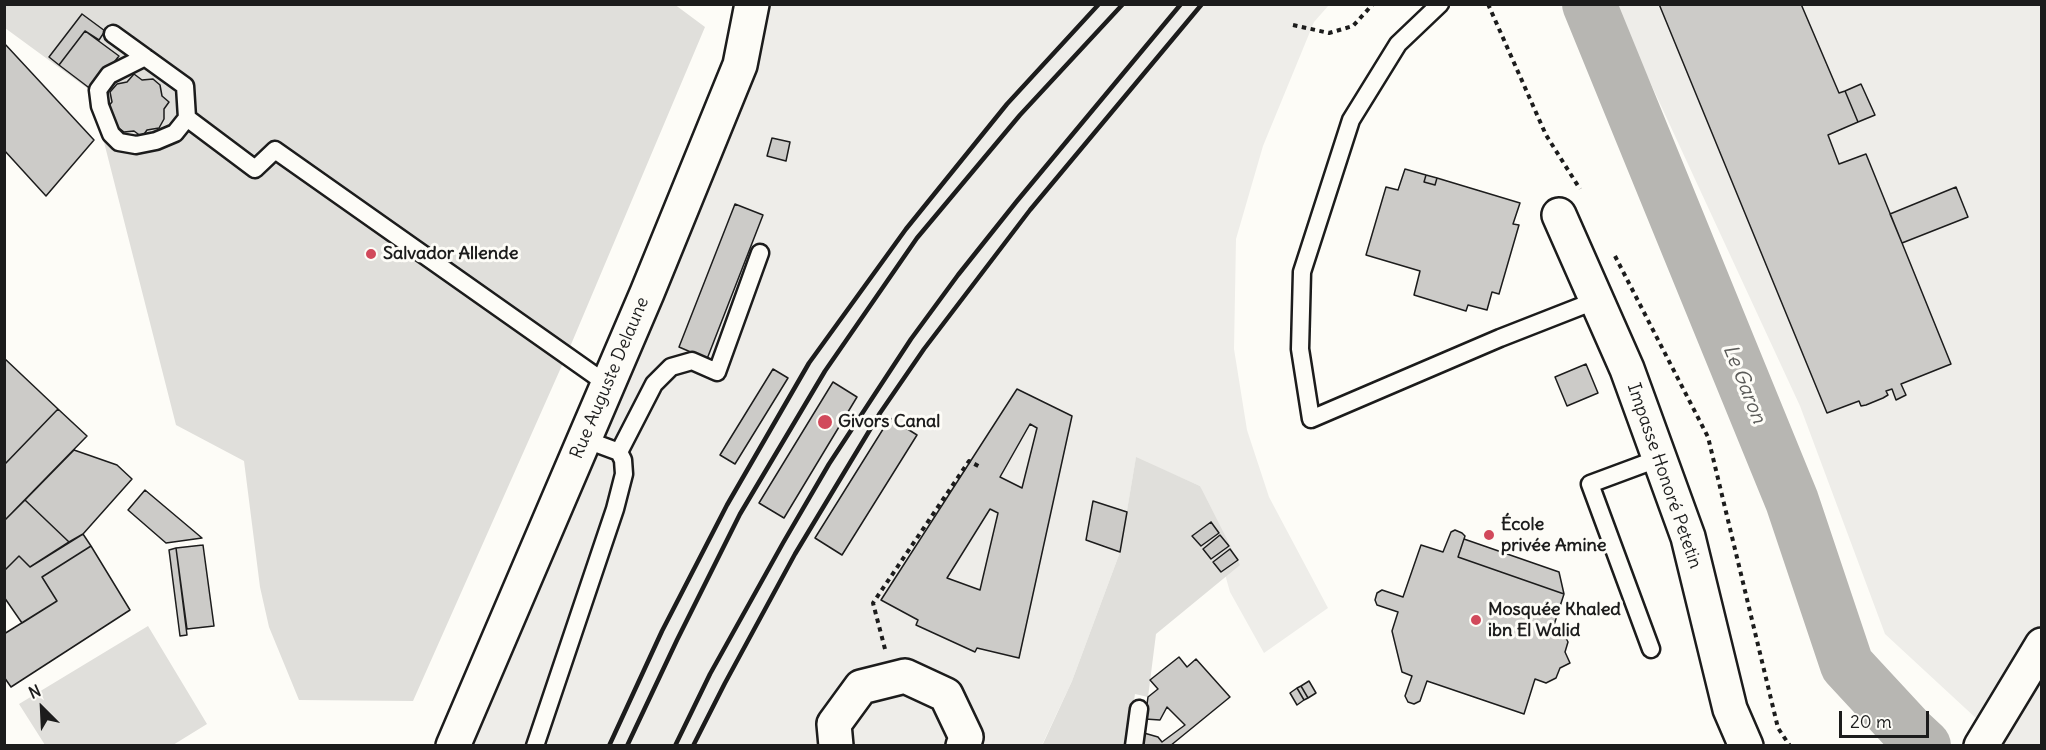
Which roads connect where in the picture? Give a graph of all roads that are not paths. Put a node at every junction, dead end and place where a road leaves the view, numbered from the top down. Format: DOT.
graph roads {
  1 [pos="1440,4"];
  2 [pos="749,6"];
  3 [pos="113,34"];
  4 [pos="145,57"];
  5 [pos="187,118"];
  6 [pos="1559,215"];
  7 [pos="760,253"];
  8 [pos="1597,300"];
  9 [pos="607,384"];
  10 [pos="584,439"];
  11 [pos="619,452"];
  12 [pos="1660,458"];
  13 [pos="2042,645"];
  14 [pos="1652,649"];
  15 [pos="1139,709"];
  16 [pos="453,746"];
  17 [pos="535,746"];
  18 [pos="836,746"];
  19 [pos="963,746"];
  20 [pos="1134,746"];
  21 [pos="1746,746"];
  22 [pos="1982,746"];
  1 -- 8 [label="lane"];
  2 -- 9 [label="street, Rue Auguste Delaune"];
  3 -- 4 [label="lane"];
  4 -- 5 [label="lane"];
  4 -- 5 [label="lane"];
  5 -- 9 [label="lane"];
  6 -- 8 [label="street, Impasse Honoré Petetin"];
  7 -- 11 [label="lane"];
  8 -- 12 [label="street, Impasse Honoré Petetin"];
  9 -- 10 [label="street, Rue Auguste Delaune"];
  10 -- 11 [label="lane"];
  10 -- 16 [label="street, Rue Auguste Delaune"];
  11 -- 17 [label="lane"];
  12 -- 14 [label="lane"];
  12 -- 21 [label="street, Impasse Honoré Petetin"];
  13 -- 22 [label="street"];
  15 -- 20 [label="lane"];
  18 -- 19 [label="street"];
}
